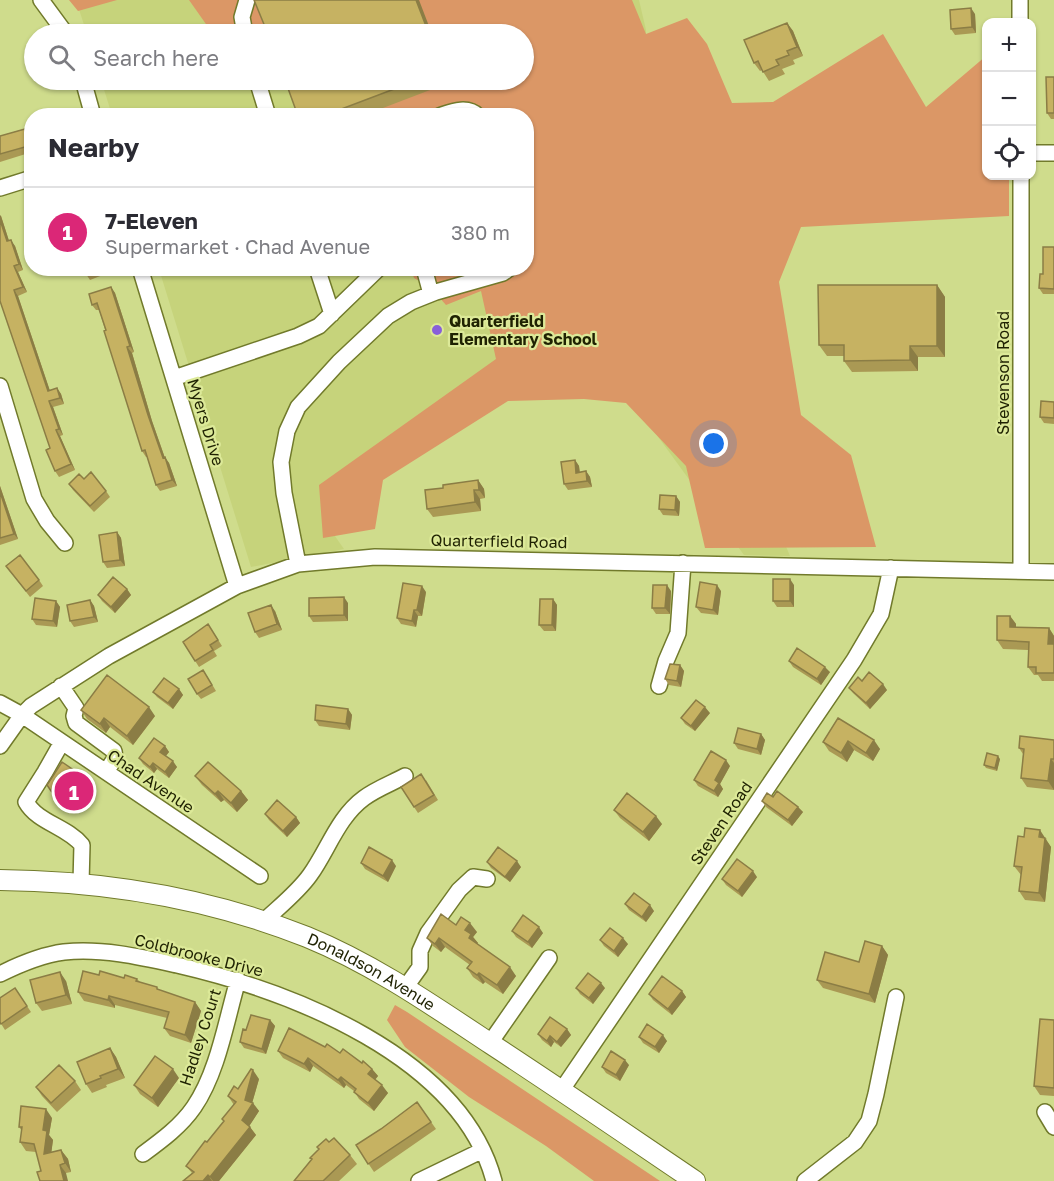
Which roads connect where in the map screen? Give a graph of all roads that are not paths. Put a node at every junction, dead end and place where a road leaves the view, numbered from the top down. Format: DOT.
graph roads {
  1 [pos="41,0"];
  2 [pos="247,0"];
  3 [pos="1020,0"];
  4 [pos="1020,18"];
  5 [pos="59,24"];
  6 [pos="243,24"];
  7 [pos="86,90"];
  8 [pos="260,90"];
  9 [pos="91,108"];
  10 [pos="266,108"];
  11 [pos="1036,153"];
  12 [pos="1054,153"];
  13 [pos="24,180"];
  14 [pos="1021,180"];
  15 [pos="0,188"];
  16 [pos="142,276"];
  17 [pos="320,276"];
  18 [pos="371,276"];
  19 [pos="426,276"];
  20 [pos="493,276"];
  21 [pos="431,294"];
  22 [pos="332,314"];
  23 [pos="174,378"];
  24 [pos="0,386"];
  25 [pos="65,543"];
  26 [pos="683,563"];
  27 [pos="298,564"];
  28 [pos="891,568"];
  29 [pos="1021,571"];
  30 [pos="1054,572"];
  31 [pos="237,585"];
  32 [pos="61,686"];
  33 [pos="659,686"];
  34 [pos="0,703"];
  35 [pos="22,715"];
  36 [pos="62,742"];
  37 [pos="0,746"];
  38 [pos="106,772"];
  39 [pos="405,776"];
  40 [pos="260,876"];
  41 [pos="487,879"];
  42 [pos="0,880"];
  43 [pos="81,883"];
  44 [pos="264,921"];
  45 [pos="549,958"];
  46 [pos="0,974"];
  47 [pos="238,980"];
  48 [pos="405,988"];
  49 [pos="896,997"];
  50 [pos="490,1043"];
  51 [pos="561,1091"];
  52 [pos="1045,1112"];
  53 [pos="1054,1127"];
  54 [pos="481,1151"];
  55 [pos="143,1154"];
  56 [pos="419,1181"];
  57 [pos="494,1181"];
  58 [pos="695,1181"];
  59 [pos="805,1181"];
  1 -- 5 [label="street"];
  2 -- 6 [label="street"];
  3 -- 4 [label="street"];
  7 -- 9 [label="street"];
  8 -- 10 [label="street"];
  11 -- 12 [label="street"];
  13 -- 15 [label="street"];
  14 -- 29 [label="street, Stevenson Road"];
  16 -- 23 [label="street, Myers Drive"];
  17 -- 22 [label="street"];
  18 -- 22 [label="street"];
  19 -- 21 [label="street"];
  20 -- 21 [label="street"];
  21 -- 27 [label="street"];
  22 -- 23 [label="street"];
  23 -- 31 [label="street, Myers Drive"];
  24 -- 25 [label="street"];
  26 -- 27 [label="street, Quarterfield Road"];
  26 -- 28 [label="street, Quarterfield Road"];
  26 -- 33 [label="street"];
  27 -- 31 [label="street, Quarterfield Road"];
  28 -- 29 [label="street, Quarterfield Road"];
  28 -- 51 [label="street, Steven Road"];
  29 -- 30 [label="street, Quarterfield Road"];
  31 -- 32 [label="street, Quarterfield Road"];
  32 -- 35 [label="street, Quarterfield Road"];
  32 -- 38 [label="street"];
  34 -- 35 [label="street, Chad Avenue"];
  35 -- 36 [label="street, Chad Avenue"];
  35 -- 37 [label="street, Quarterfield Road"];
  36 -- 38 [label="street, Chad Avenue"];
  36 -- 43 [label="street"];
  38 -- 40 [label="street, Chad Avenue"];
  39 -- 44 [label="street"];
  41 -- 48 [label="street"];
  42 -- 43 [label="main road, Donaldson Avenue"];
  43 -- 44 [label="main road, Donaldson Avenue"];
  44 -- 48 [label="main road, Donaldson Avenue"];
  45 -- 50 [label="street"];
  46 -- 47 [label="street, Coldbrooke Drive"];
  47 -- 54 [label="street, Coldbrooke Drive"];
  47 -- 55 [label="street, Hadley Court"];
  48 -- 50 [label="main road, Donaldson Avenue"];
  49 -- 59 [label="street"];
  50 -- 51 [label="main road, Donaldson Avenue"];
  51 -- 58 [label="main road, Donaldson Avenue"];
  52 -- 53 [label="street"];
  54 -- 56 [label="street"];
  54 -- 57 [label="street, Coldbrooke Drive"];
}
